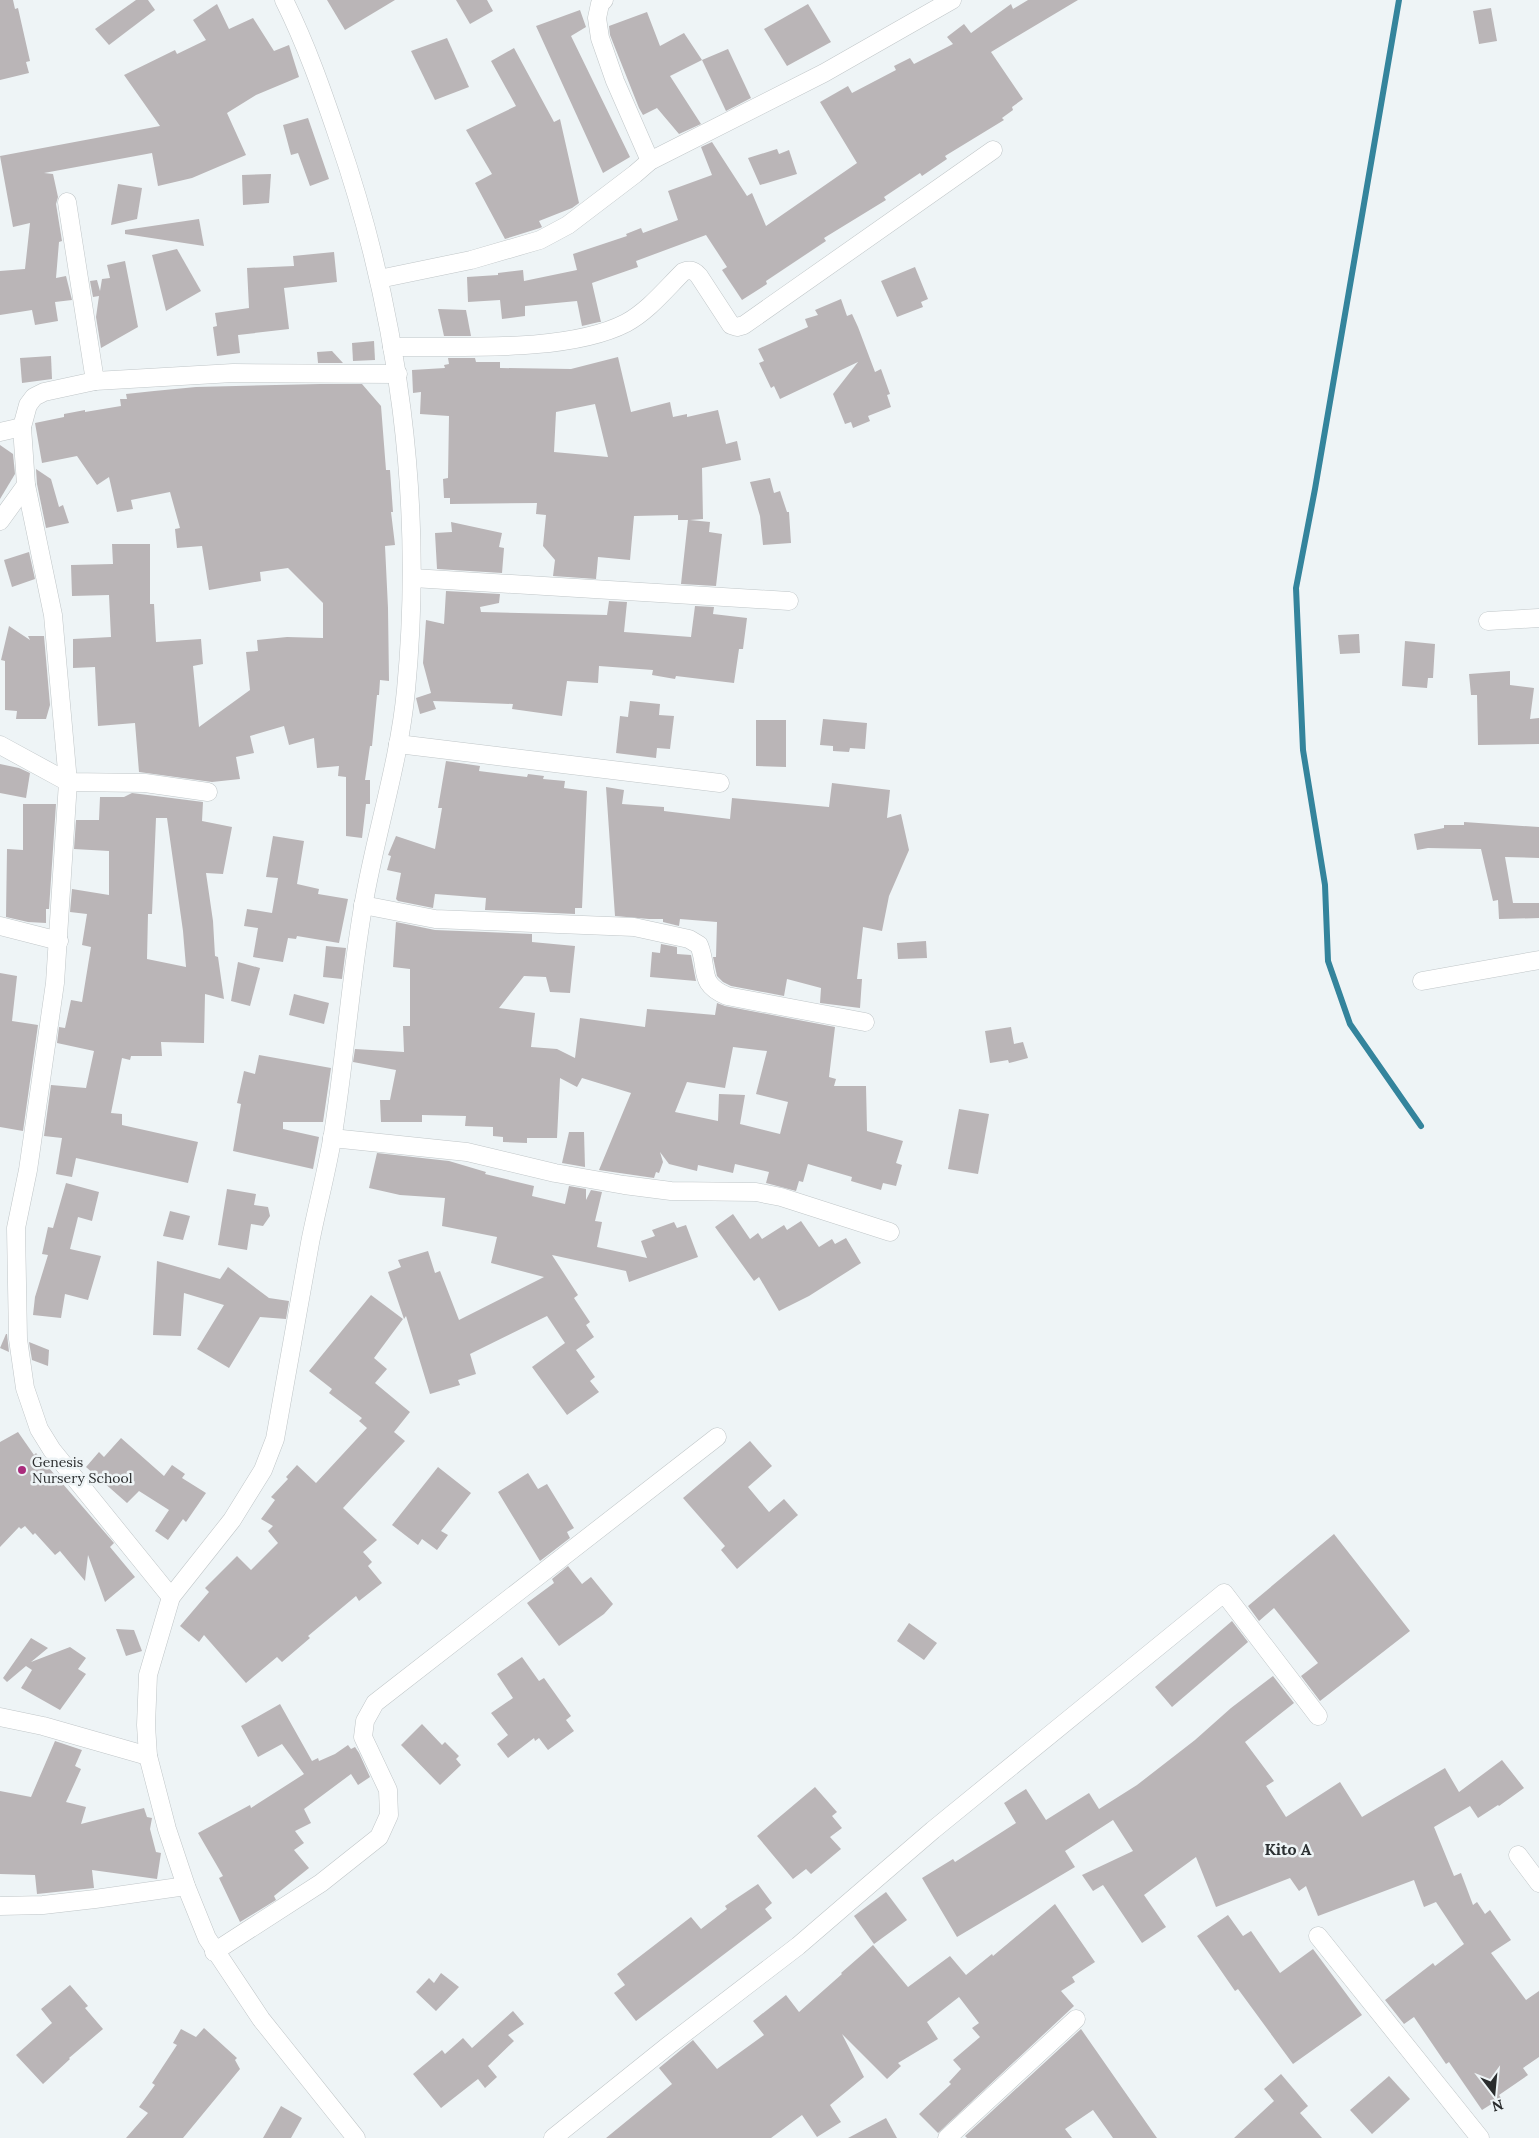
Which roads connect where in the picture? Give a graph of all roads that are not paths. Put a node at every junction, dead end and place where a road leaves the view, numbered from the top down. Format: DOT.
graph roads {
  1 [pos="604,0"];
  2 [pos="952,0"];
  3 [pos="289,2"];
  4 [pos="992,150"];
  5 [pos="650,161"];
  6 [pos="67,202"];
  7 [pos="379,279"];
  8 [pos="392,346"];
  9 [pos="398,374"];
  10 [pos="95,380"];
  11 [pos="22,427"];
  12 [pos="0,432"];
  13 [pos="26,485"];
  14 [pos="0,521"];
  15 [pos="413,578"];
  16 [pos="788,601"];
  17 [pos="1539,618"];
  18 [pos="1488,621"];
  19 [pos="398,744"];
  20 [pos="0,745"];
  21 [pos="68,782"];
  22 [pos="720,783"];
  23 [pos="208,792"];
  24 [pos="363,905"];
  25 [pos="0,926"];
  26 [pos="59,940"];
  27 [pos="1539,960"];
  28 [pos="1422,981"];
  29 [pos="865,1022"];
  30 [pos="332,1138"];
  31 [pos="8,1226"];
  32 [pos="890,1232"];
  33 [pos="717,1437"];
  34 [pos="172,1597"];
  35 [pos="1318,1716"];
  36 [pos="0,1717"];
  37 [pos="148,1756"];
  38 [pos="1518,1855"];
  39 [pos="1539,1883"];
  40 [pos="186,1886"];
  41 [pos="0,1906"];
  42 [pos="1318,1936"];
  43 [pos="214,1952"];
  44 [pos="1076,2019"];
  45 [pos="356,2138"];
  46 [pos="553,2138"];
  47 [pos="947,2138"];
  48 [pos="1480,2138"];
  1 -- 5 [label="street"];
  2 -- 5 [label="street"];
  3 -- 7 [label="street"];
  4 -- 8 [label="street"];
  5 -- 7 [label="street"];
  6 -- 10 [label="street"];
  7 -- 8 [label="street"];
  8 -- 9 [label="street"];
  9 -- 10 [label="street"];
  9 -- 15 [label="street"];
  10 -- 11 [label="street"];
  11 -- 12 [label="street"];
  11 -- 13 [label="street"];
  13 -- 14 [label="street"];
  13 -- 21 [label="street"];
  15 -- 16 [label="street"];
  15 -- 19 [label="street"];
  17 -- 18 [label="street"];
  19 -- 22 [label="street"];
  19 -- 24 [label="street"];
  20 -- 21 [label="street"];
  21 -- 23 [label="street"];
  21 -- 26 [label="street"];
  24 -- 29 [label="street"];
  24 -- 30 [label="street"];
  25 -- 26 [label="street"];
  26 -- 31 [label="street"];
  27 -- 28 [label="street"];
  30 -- 32 [label="street"];
  30 -- 34 [label="street"];
  31 -- 34 [label="street"];
  33 -- 43 [label="street"];
  34 -- 37 [label="street"];
  35 -- 46 [label="street"];
  36 -- 37 [label="street"];
  37 -- 40 [label="street"];
  38 -- 39 [label="street"];
  40 -- 41 [label="street"];
  40 -- 43 [label="street"];
  42 -- 48 [label="street"];
  43 -- 45 [label="street"];
  44 -- 47 [label="street"];
}
